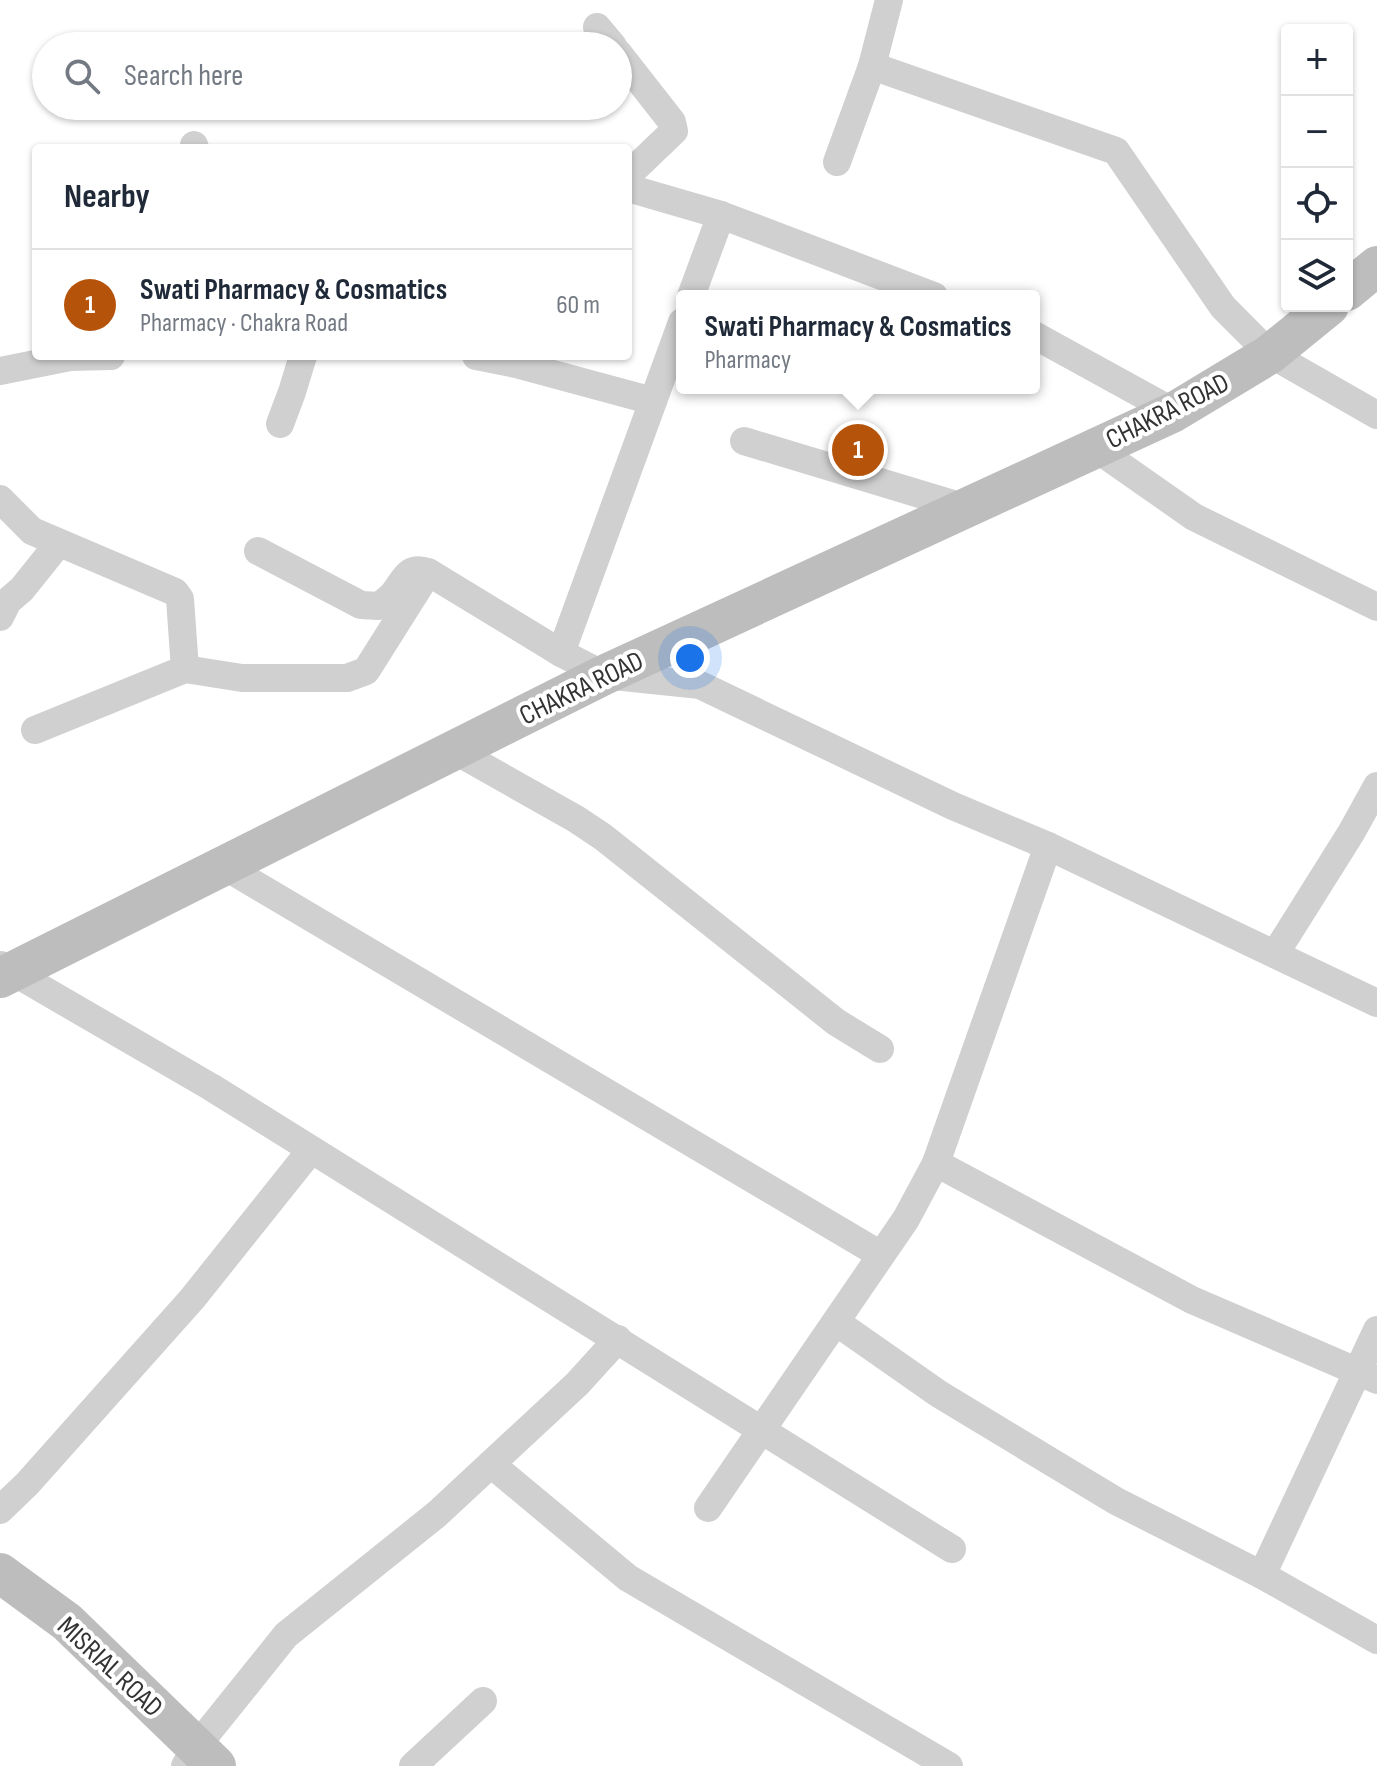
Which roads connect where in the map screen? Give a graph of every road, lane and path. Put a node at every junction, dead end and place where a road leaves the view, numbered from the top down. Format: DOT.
graph roads {
  1 [pos="889,0"];
  2 [pos="872,66"];
  3 [pos="632,71"];
  4 [pos="837,162"];
  5 [pos="632,171"];
  6 [pos="632,189"];
  7 [pos="721,215"];
  8 [pos="1377,266"];
  9 [pos="1353,286"];
  10 [pos="693,290"];
  11 [pos="918,290"];
  12 [pos="1322,312"];
  13 [pos="676,338"];
  14 [pos="1040,338"];
  15 [pos="1270,354"];
  16 [pos="55,360"];
  17 [pos="302,360"];
  18 [pos="496,360"];
  19 [pos="0,371"];
  20 [pos="653,401"];
  21 [pos="1174,412"];
  22 [pos="1377,415"];
  23 [pos="280,424"];
  24 [pos="744,441"];
  25 [pos="1094,447"];
  26 [pos="0,499"];
  27 [pos="966,508"];
  28 [pos="58,544"];
  29 [pos="258,551"];
  30 [pos="428,572"];
  31 [pos="1377,607"];
  32 [pos="0,617"];
  33 [pos="561,653"];
  34 [pos="185,669"];
  35 [pos="604,675"];
  36 [pos="35,730"];
  37 [pos="454,750"];
  38 [pos="1377,786"];
  39 [pos="1048,846"];
  40 [pos="224,866"];
  41 [pos="1275,954"];
  42 [pos="4,971"];
  43 [pos="1377,1003"];
  44 [pos="880,1049"];
  45 [pos="311,1150"];
  46 [pos="936,1163"];
  47 [pos="881,1255"];
  48 [pos="836,1322"];
  49 [pos="1377,1330"];
  50 [pos="618,1339"];
  51 [pos="1368,1376"];
  52 [pos="762,1431"];
  53 [pos="491,1464"];
  54 [pos="708,1508"];
  55 [pos="0,1510"];
  56 [pos="952,1549"];
  57 [pos="0,1573"];
  58 [pos="1262,1575"];
  59 [pos="1377,1640"];
  60 [pos="483,1701"];
  61 [pos="199,1760"];
  62 [pos="413,1766"];
  63 [pos="949,1766"];
  1 -- 2 [label="street"];
  2 -- 4 [label="street"];
  2 -- 15 [label="street"];
  3 -- 5 [label="street"];
  6 -- 7 [label="street"];
  7 -- 10 [label="street"];
  7 -- 11 [label="street"];
  8 -- 9 [label="main road"];
  12 -- 15 [label="main road, CHAKRA ROAD"];
  13 -- 20 [label="street"];
  14 -- 21 [label="street"];
  15 -- 21 [label="main road, CHAKRA ROAD"];
  15 -- 22 [label="street"];
  16 -- 19 [label="street"];
  17 -- 23 [label="street"];
  18 -- 20 [label="street"];
  20 -- 33 [label="street"];
  21 -- 25 [label="main road, CHAKRA ROAD"];
  24 -- 27 [label="street"];
  25 -- 27 [label="main road, CHAKRA ROAD"];
  25 -- 31 [label="street"];
  26 -- 28 [label="street"];
  27 -- 35 [label="main road, CHAKRA ROAD"];
  28 -- 32 [label="street"];
  28 -- 34 [label="street"];
  29 -- 30 [label="street"];
  30 -- 33 [label="street"];
  30 -- 34 [label="street"];
  33 -- 35 [label="street"];
  34 -- 36 [label="street"];
  35 -- 37 [label="main road, CHAKRA ROAD"];
  35 -- 39 [label="street"];
  37 -- 40 [label="main road, CHAKRA ROAD"];
  37 -- 44 [label="street"];
  38 -- 41 [label="street"];
  39 -- 41 [label="street"];
  39 -- 46 [label="street"];
  40 -- 42 [label="main road, CHAKRA ROAD"];
  40 -- 47 [label="street"];
  41 -- 43 [label="street"];
  42 -- 45 [label="street"];
  45 -- 50 [label="street"];
  45 -- 55 [label="street"];
  46 -- 47 [label="street"];
  46 -- 51 [label="street"];
  47 -- 48 [label="street"];
  48 -- 52 [label="street"];
  48 -- 58 [label="street"];
  49 -- 51 [label="street"];
  50 -- 52 [label="street"];
  50 -- 53 [label="street"];
  51 -- 58 [label="street"];
  52 -- 54 [label="street"];
  52 -- 56 [label="street"];
  53 -- 61 [label="street"];
  53 -- 63 [label="street"];
  57 -- 61 [label="main road, MISRIAL ROAD"];
  58 -- 59 [label="street"];
  60 -- 62 [label="street"];
}
